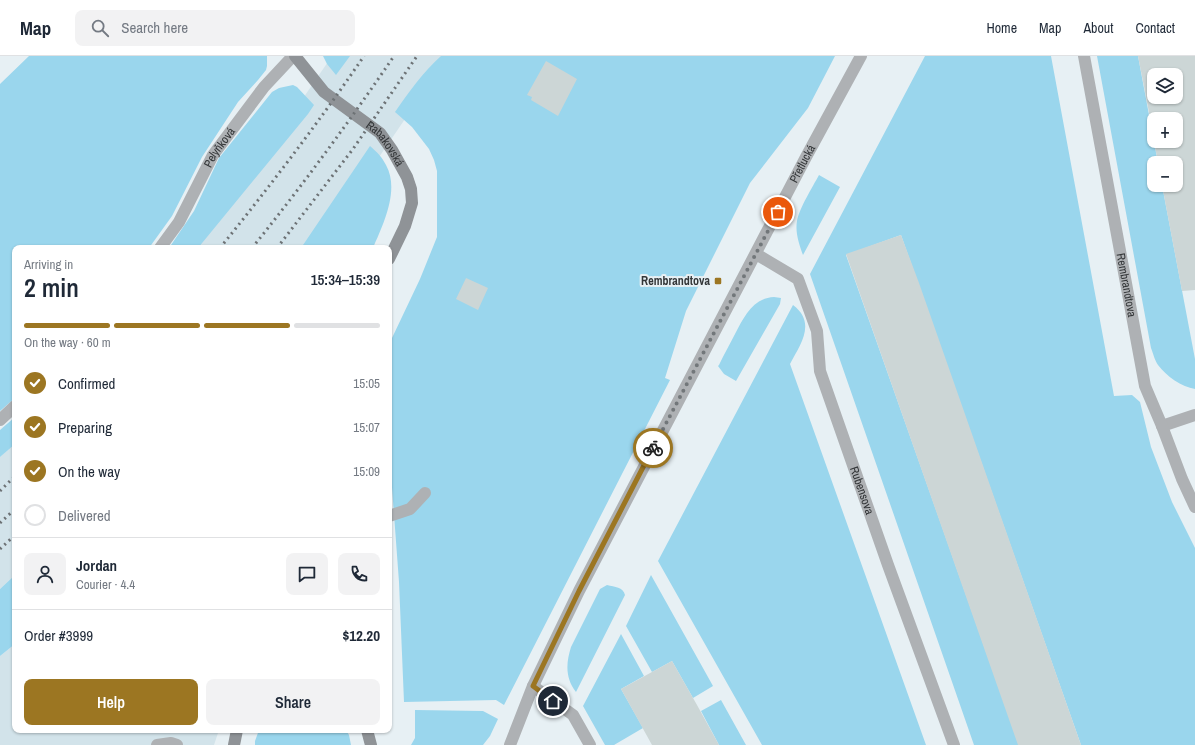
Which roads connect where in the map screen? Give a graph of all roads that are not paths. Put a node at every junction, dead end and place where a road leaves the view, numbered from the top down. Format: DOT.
graph roads {
  1 [pos="294,56"];
  2 [pos="861,56"];
  3 [pos="1084,56"];
  4 [pos="162,245"];
  5 [pos="392,253"];
  6 [pos="756,254"];
  7 [pos="12,409"];
  8 [pos="1195,415"];
  9 [pos="0,420"];
  10 [pos="1162,426"];
  11 [pos="425,493"];
  12 [pos="1195,507"];
  13 [pos="392,515"];
  14 [pos="533,686"];
  15 [pos="236,733"];
  16 [pos="369,733"];
  17 [pos="370,733"];
  18 [pos="157,745"];
  19 [pos="177,745"];
  20 [pos="234,745"];
  21 [pos="371,745"];
  22 [pos="377,745"];
  23 [pos="510,745"];
  24 [pos="590,745"];
  25 [pos="954,745"];
  1 -- 4 [label="street, Pelyňková"];
  1 -- 5 [label="main road, Rabakovská"];
  2 -- 6 [label="street, Přetlucká"];
  3 -- 10 [label="street, Rembrandtova"];
  6 -- 14 [label="street, Přetlucká"];
  6 -- 25 [label="street, Rubensova"];
  7 -- 9 [label="street"];
  8 -- 10 [label="street"];
  10 -- 12 [label="street, Rembrandtova"];
  11 -- 13 [label="street"];
  14 -- 23 [label="street, Přetlucká"];
  14 -- 24 [label="street"];
  15 -- 20 [label="main road"];
  16 -- 21 [label="main road"];
  17 -- 22 [label="street"];
  18 -- 19 [label="street"];
}
